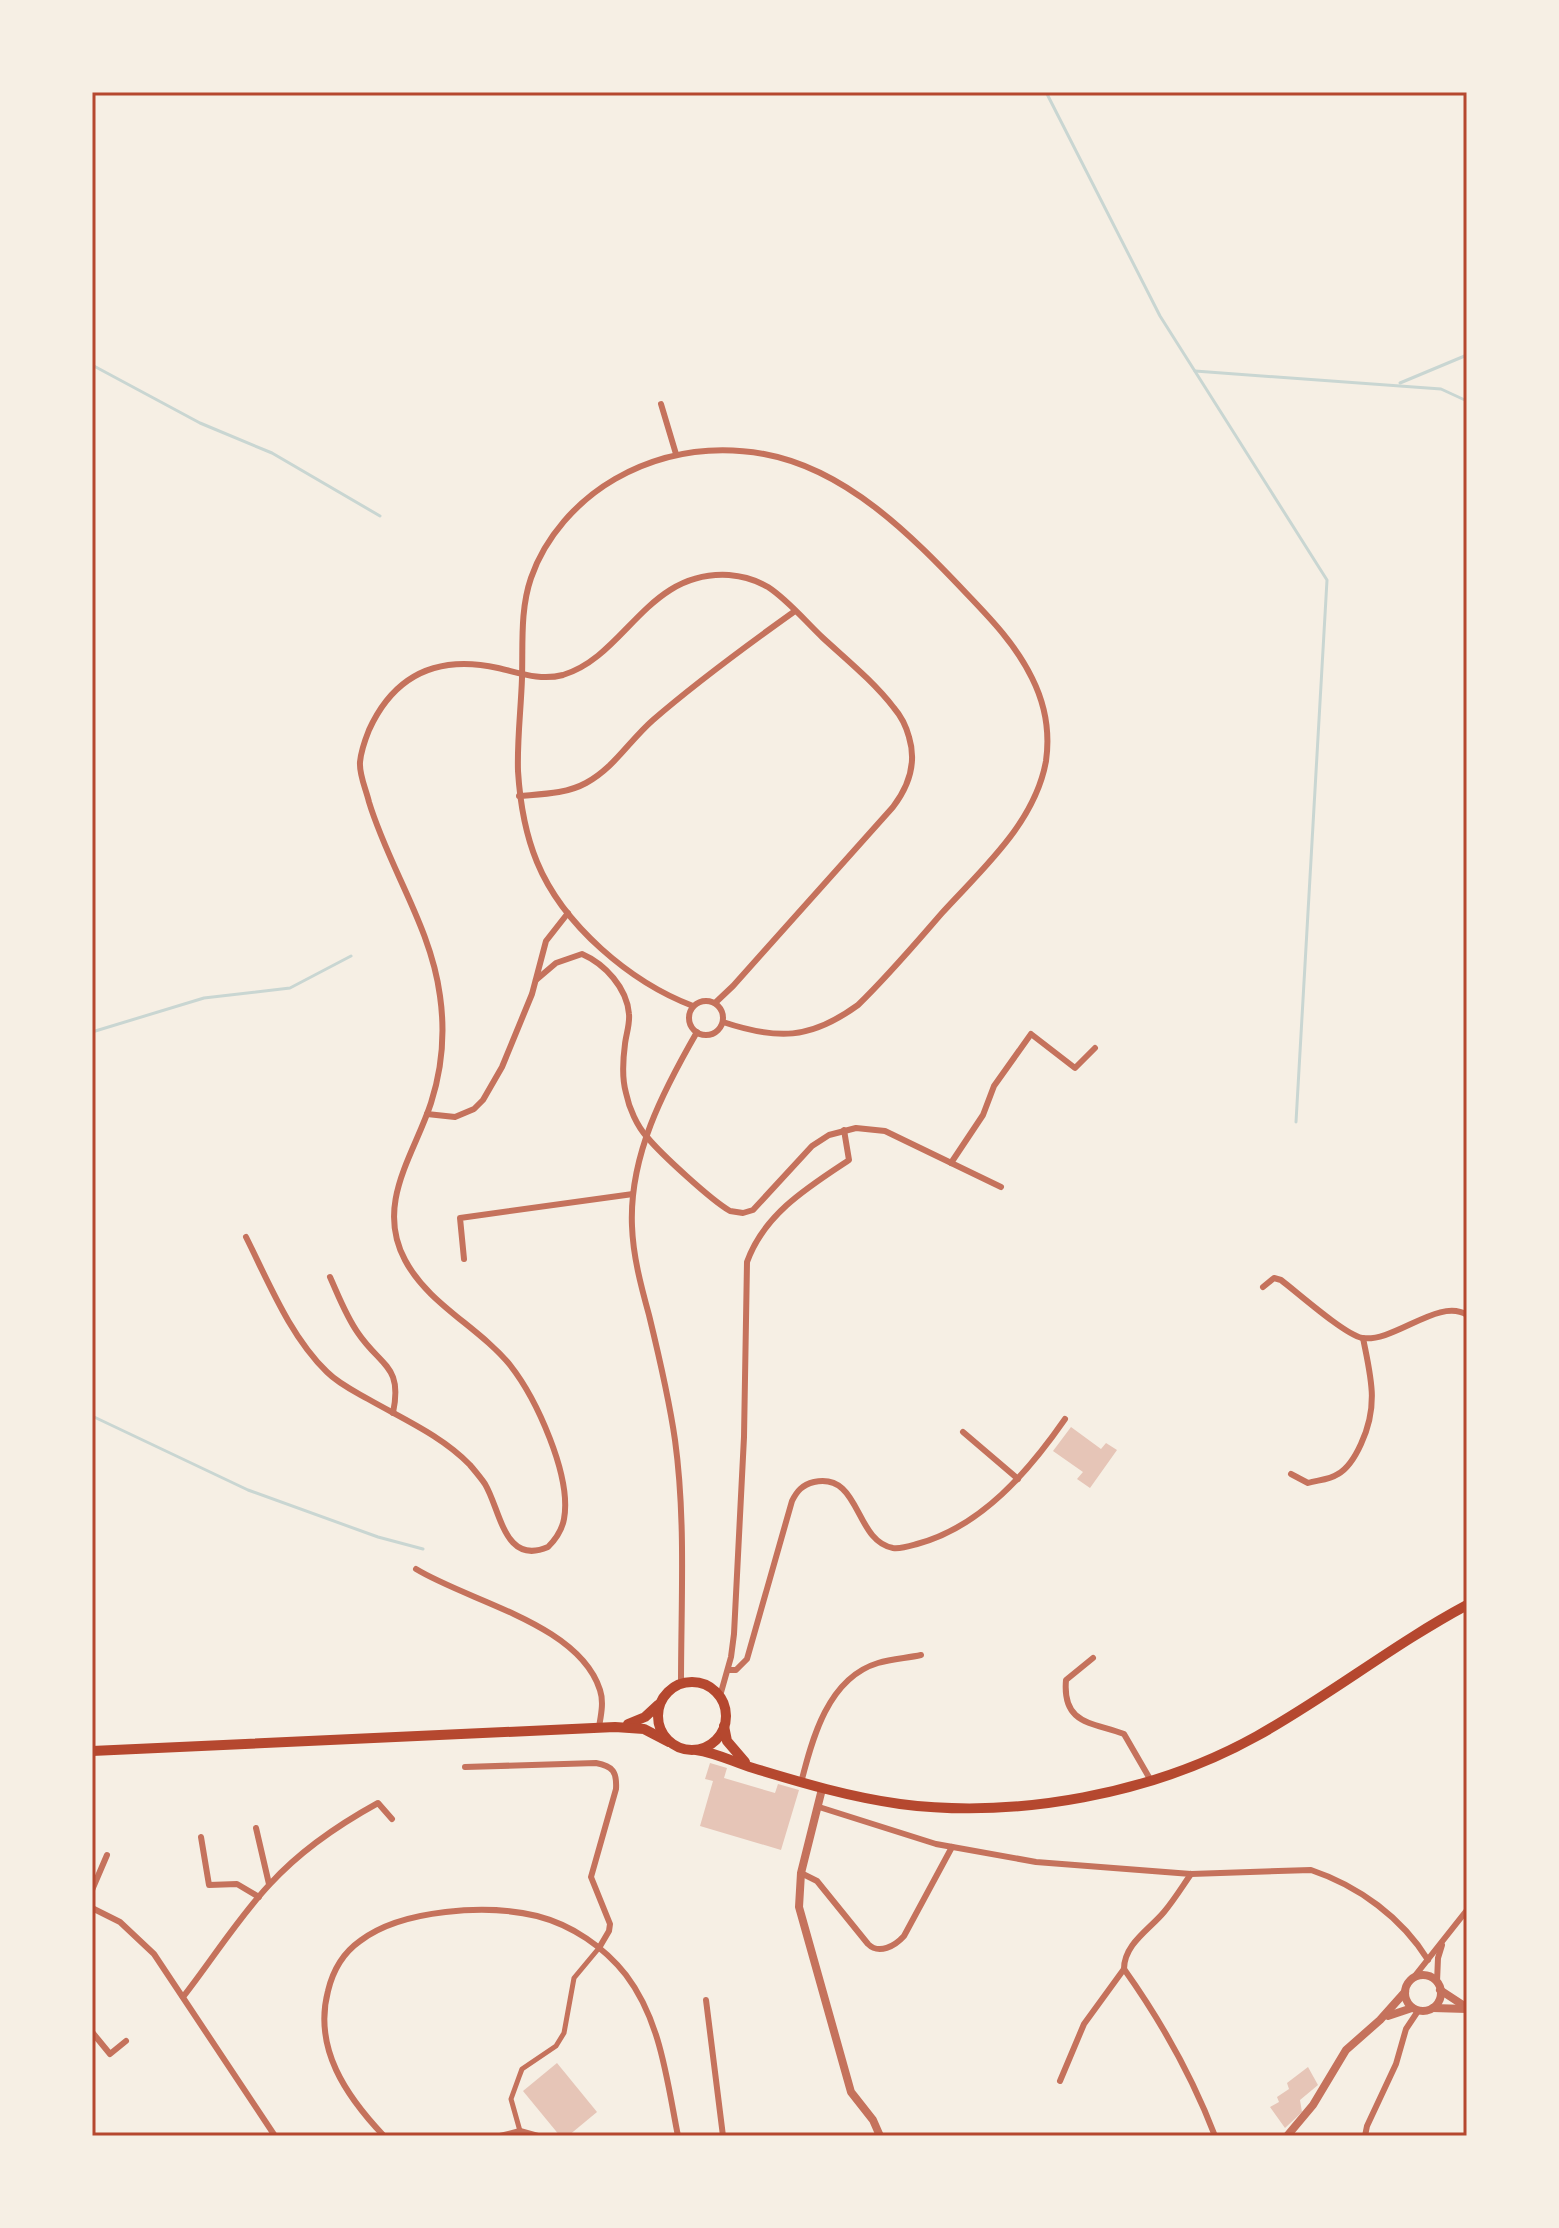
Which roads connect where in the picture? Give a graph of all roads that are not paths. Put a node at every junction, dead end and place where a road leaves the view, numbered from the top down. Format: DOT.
graph roads {
  1 [pos="661,404"];
  2 [pos="676,454"];
  3 [pos="795,611"];
  4 [pos="523,675"];
  5 [pos="519,796"];
  6 [pos="568,913"];
  7 [pos="536,980"];
  8 [pos="715,1003"];
  9 [pos="693,1006"];
  10 [pos="723,1022"];
  11 [pos="697,1032"];
  12 [pos="1095,1048"];
  13 [pos="427,1114"];
  14 [pos="844,1130"];
  15 [pos="646,1137"];
  16 [pos="951,1163"];
  17 [pos="1001,1187"];
  18 [pos="633,1194"];
  19 [pos="246,1237"];
  20 [pos="464,1259"];
  21 [pos="330,1277"];
  22 [pos="1263,1287"];
  23 [pos="1467,1315"];
  24 [pos="1363,1338"];
  25 [pos="393,1413"];
  26 [pos="1065,1419"];
  27 [pos="963,1432"];
  28 [pos="1291,1474"];
  29 [pos="1018,1479"];
  30 [pos="416,1569"];
  31 [pos="1467,1605"];
  32 [pos="921,1655"];
  33 [pos="1093,1658"];
  34 [pos="728,1670"];
  35 [pos="681,1683"];
  36 [pos="720,1696"];
  37 [pos="659,1704"];
  38 [pos="724,1726"];
  39 [pos="599,1727"];
  40 [pos="615,1727"];
  41 [pos="669,1742"];
  42 [pos="696,1750"];
  43 [pos="92,1751"];
  44 [pos="465,1767"];
  45 [pos="761,1770"];
  46 [pos="1150,1779"];
  47 [pos="801,1783"];
  48 [pos="822,1789"];
  49 [pos="819,1807"];
  50 [pos="392,1819"];
  51 [pos="256,1828"];
  52 [pos="201,1837"];
  53 [pos="952,1847"];
  54 [pos="107,1855"];
  55 [pos="801,1873"];
  56 [pos="1191,1874"];
  57 [pos="269,1884"];
  58 [pos="92,1890"];
  59 [pos="259,1897"];
  60 [pos="92,1908"];
  61 [pos="1467,1910"];
  62 [pos="1445,1938"];
  63 [pos="599,1948"];
  64 [pos="1428,1960"];
  65 [pos="1124,1969"];
  66 [pos="1414,1977"];
  67 [pos="1438,1986"];
  68 [pos="1405,1992"];
  69 [pos="183,1997"];
  70 [pos="706,2000"];
  71 [pos="1467,2008"];
  72 [pos="1415,2009"];
  73 [pos="1432,2009"];
  74 [pos="1380,2020"];
  75 [pos="92,2032"];
  76 [pos="126,2041"];
  77 [pos="1060,2081"];
  78 [pos="520,2131"];
  79 [pos="275,2136"];
  80 [pos="384,2136"];
  81 [pos="500,2136"];
  82 [pos="538,2136"];
  83 [pos="678,2136"];
  84 [pos="723,2136"];
  85 [pos="880,2136"];
  86 [pos="1215,2136"];
  87 [pos="1287,2136"];
  88 [pos="1365,2136"];
  1 -- 2 [label="street"];
  2 -- 4 [label="street"];
  2 -- 10 [label="street"];
  3 -- 4 [label="street"];
  3 -- 5 [label="street"];
  3 -- 8 [label="street"];
  4 -- 5 [label="street"];
  4 -- 13 [label="street"];
  5 -- 6 [label="street"];
  6 -- 7 [label="street"];
  6 -- 9 [label="street"];
  7 -- 13 [label="street"];
  7 -- 15 [label="street"];
  8 -- 9 [label="street"];
  8 -- 10 [label="street"];
  9 -- 11 [label="street"];
  10 -- 11 [label="street"];
  11 -- 15 [label="street"];
  12 -- 16 [label="street"];
  13 -- 25 [label="street"];
  14 -- 15 [label="street"];
  14 -- 16 [label="street"];
  14 -- 34 [label="street"];
  15 -- 18 [label="street"];
  16 -- 17 [label="street"];
  18 -- 20 [label="street"];
  18 -- 35 [label="street"];
  19 -- 25 [label="street"];
  21 -- 25 [label="street"];
  22 -- 24 [label="street"];
  23 -- 24 [label="street"];
  24 -- 28 [label="street"];
  26 -- 29 [label="street"];
  27 -- 29 [label="street"];
  29 -- 34 [label="street"];
  30 -- 39 [label="street"];
  31 -- 46 [label="main road"];
  32 -- 47 [label="street"];
  33 -- 46 [label="street"];
  34 -- 36 [label="street"];
  35 -- 36 [label="main road"];
  35 -- 37 [label="main road"];
  36 -- 38 [label="main road"];
  37 -- 40 [label="main road"];
  37 -- 41 [label="main road"];
  38 -- 42 [label="main road"];
  38 -- 45 [label="main road"];
  39 -- 40 [label="main road"];
  39 -- 43 [label="main road"];
  40 -- 41 [label="main road"];
  41 -- 42 [label="main road"];
  42 -- 45 [label="main road"];
  44 -- 63 [label="street"];
  45 -- 47 [label="main road"];
  46 -- 48 [label="main road"];
  47 -- 48 [label="main road"];
  48 -- 49 [label="street"];
  49 -- 53 [label="street"];
  49 -- 55 [label="street"];
  50 -- 57 [label="street"];
  51 -- 57 [label="street"];
  52 -- 59 [label="street"];
  53 -- 55 [label="street"];
  53 -- 56 [label="street"];
  54 -- 58 [label="street"];
  55 -- 85 [label="street"];
  56 -- 64 [label="street"];
  56 -- 65 [label="street"];
  57 -- 59 [label="street"];
  59 -- 69 [label="street"];
  60 -- 69 [label="street"];
  61 -- 62 [label="street"];
  62 -- 64 [label="street"];
  62 -- 67 [label="street"];
  63 -- 78 [label="street"];
  63 -- 80 [label="street"];
  63 -- 83 [label="street"];
  64 -- 66 [label="street"];
  65 -- 77 [label="street"];
  65 -- 86 [label="street"];
  66 -- 67 [label="street"];
  66 -- 68 [label="street"];
  67 -- 71 [label="street"];
  67 -- 73 [label="street"];
  68 -- 72 [label="street"];
  68 -- 74 [label="street"];
  69 -- 79 [label="street"];
  70 -- 84 [label="street"];
  71 -- 73 [label="street"];
  72 -- 73 [label="street"];
  72 -- 74 [label="street"];
  72 -- 88 [label="street"];
  74 -- 87 [label="street"];
  75 -- 76 [label="street"];
  78 -- 81 [label="street"];
  78 -- 82 [label="street"];
}
